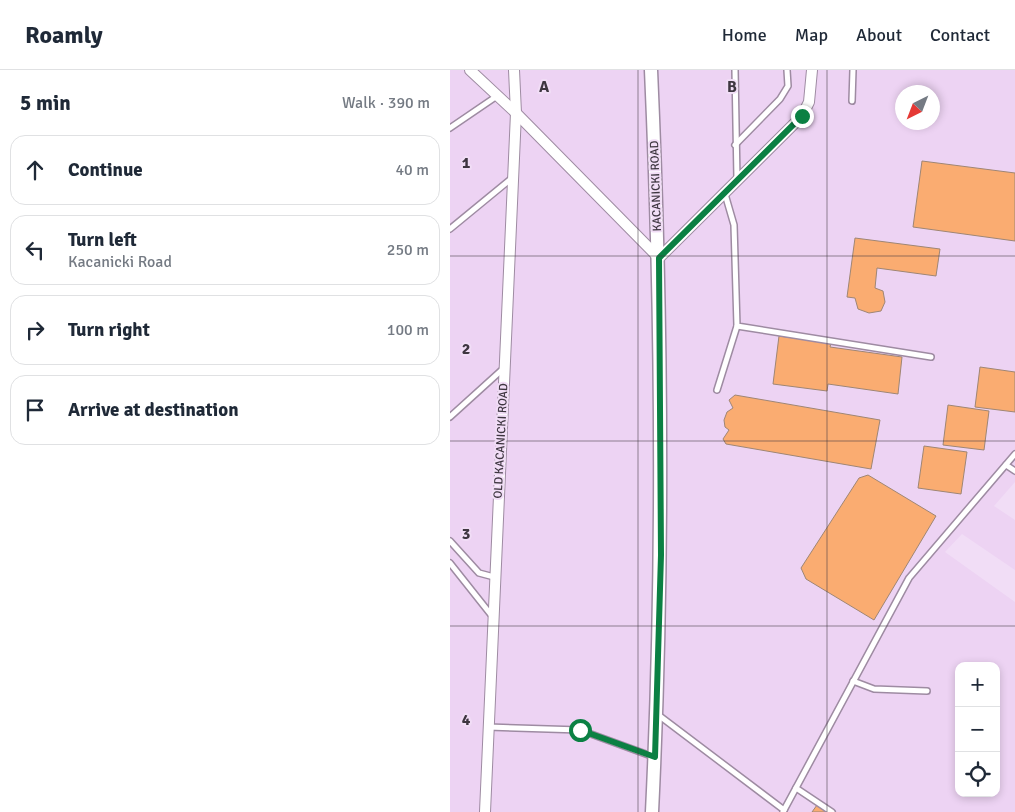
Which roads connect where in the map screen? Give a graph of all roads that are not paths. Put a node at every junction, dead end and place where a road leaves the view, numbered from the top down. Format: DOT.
graph roads {
  1 [pos="470,70"];
  2 [pos="514,70"];
  3 [pos="651,70"];
  4 [pos="735,70"];
  5 [pos="787,70"];
  6 [pos="812,70"];
  7 [pos="853,70"];
  8 [pos="497,95"];
  9 [pos="852,101"];
  10 [pos="516,113"];
  11 [pos="450,128"];
  12 [pos="735,146"];
  13 [pos="513,178"];
  14 [pos="737,182"];
  15 [pos="725,194"];
  16 [pos="450,229"];
  17 [pos="659,258"];
  18 [pos="738,326"];
  19 [pos="931,357"];
  20 [pos="504,368"];
  21 [pos="717,390"];
  22 [pos="450,417"];
  23 [pos="1015,454"];
  24 [pos="1006,465"];
  25 [pos="1015,471"];
  26 [pos="450,541"];
  27 [pos="450,563"];
  28 [pos="494,577"];
  29 [pos="493,616"];
  30 [pos="853,682"];
  31 [pos="927,691"];
  32 [pos="657,714"];
  33 [pos="488,727"];
  34 [pos="655,757"];
  35 [pos="796,788"];
  36 [pos="783,811"];
  37 [pos="485,812"];
  38 [pos="652,812"];
  39 [pos="832,812"];
  1 -- 8 [label="street"];
  2 -- 10 [label="street, OLD KACANICKI ROAD"];
  3 -- 17 [label="street, KACANICKI ROAD"];
  4 -- 12 [label="lane"];
  5 -- 12 [label="lane"];
  6 -- 14 [label="street"];
  7 -- 9 [label="lane"];
  8 -- 10 [label="street"];
  8 -- 11 [label="lane"];
  10 -- 13 [label="street, OLD KACANICKI ROAD"];
  10 -- 17 [label="street"];
  12 -- 14 [label="lane"];
  13 -- 16 [label="lane"];
  13 -- 20 [label="street, OLD KACANICKI ROAD"];
  14 -- 15 [label="street"];
  15 -- 17 [label="street"];
  15 -- 18 [label="lane"];
  17 -- 32 [label="street, KACANICKI ROAD"];
  18 -- 19 [label="lane"];
  18 -- 21 [label="lane"];
  20 -- 22 [label="lane"];
  20 -- 28 [label="street, OLD KACANICKI ROAD"];
  23 -- 24 [label="lane"];
  24 -- 25 [label="lane"];
  24 -- 30 [label="lane"];
  26 -- 28 [label="lane"];
  27 -- 29 [label="lane"];
  28 -- 29 [label="street, OLD KACANICKI ROAD"];
  29 -- 33 [label="street, OLD KACANICKI ROAD"];
  30 -- 31 [label="lane"];
  30 -- 35 [label="lane"];
  32 -- 34 [label="street, KACANICKI ROAD"];
  32 -- 36 [label="lane"];
  33 -- 34 [label="lane"];
  33 -- 37 [label="street, OLD KACANICKI ROAD"];
  34 -- 38 [label="street, KACANICKI ROAD"];
  35 -- 36 [label="lane"];
  35 -- 39 [label="lane"];
}
